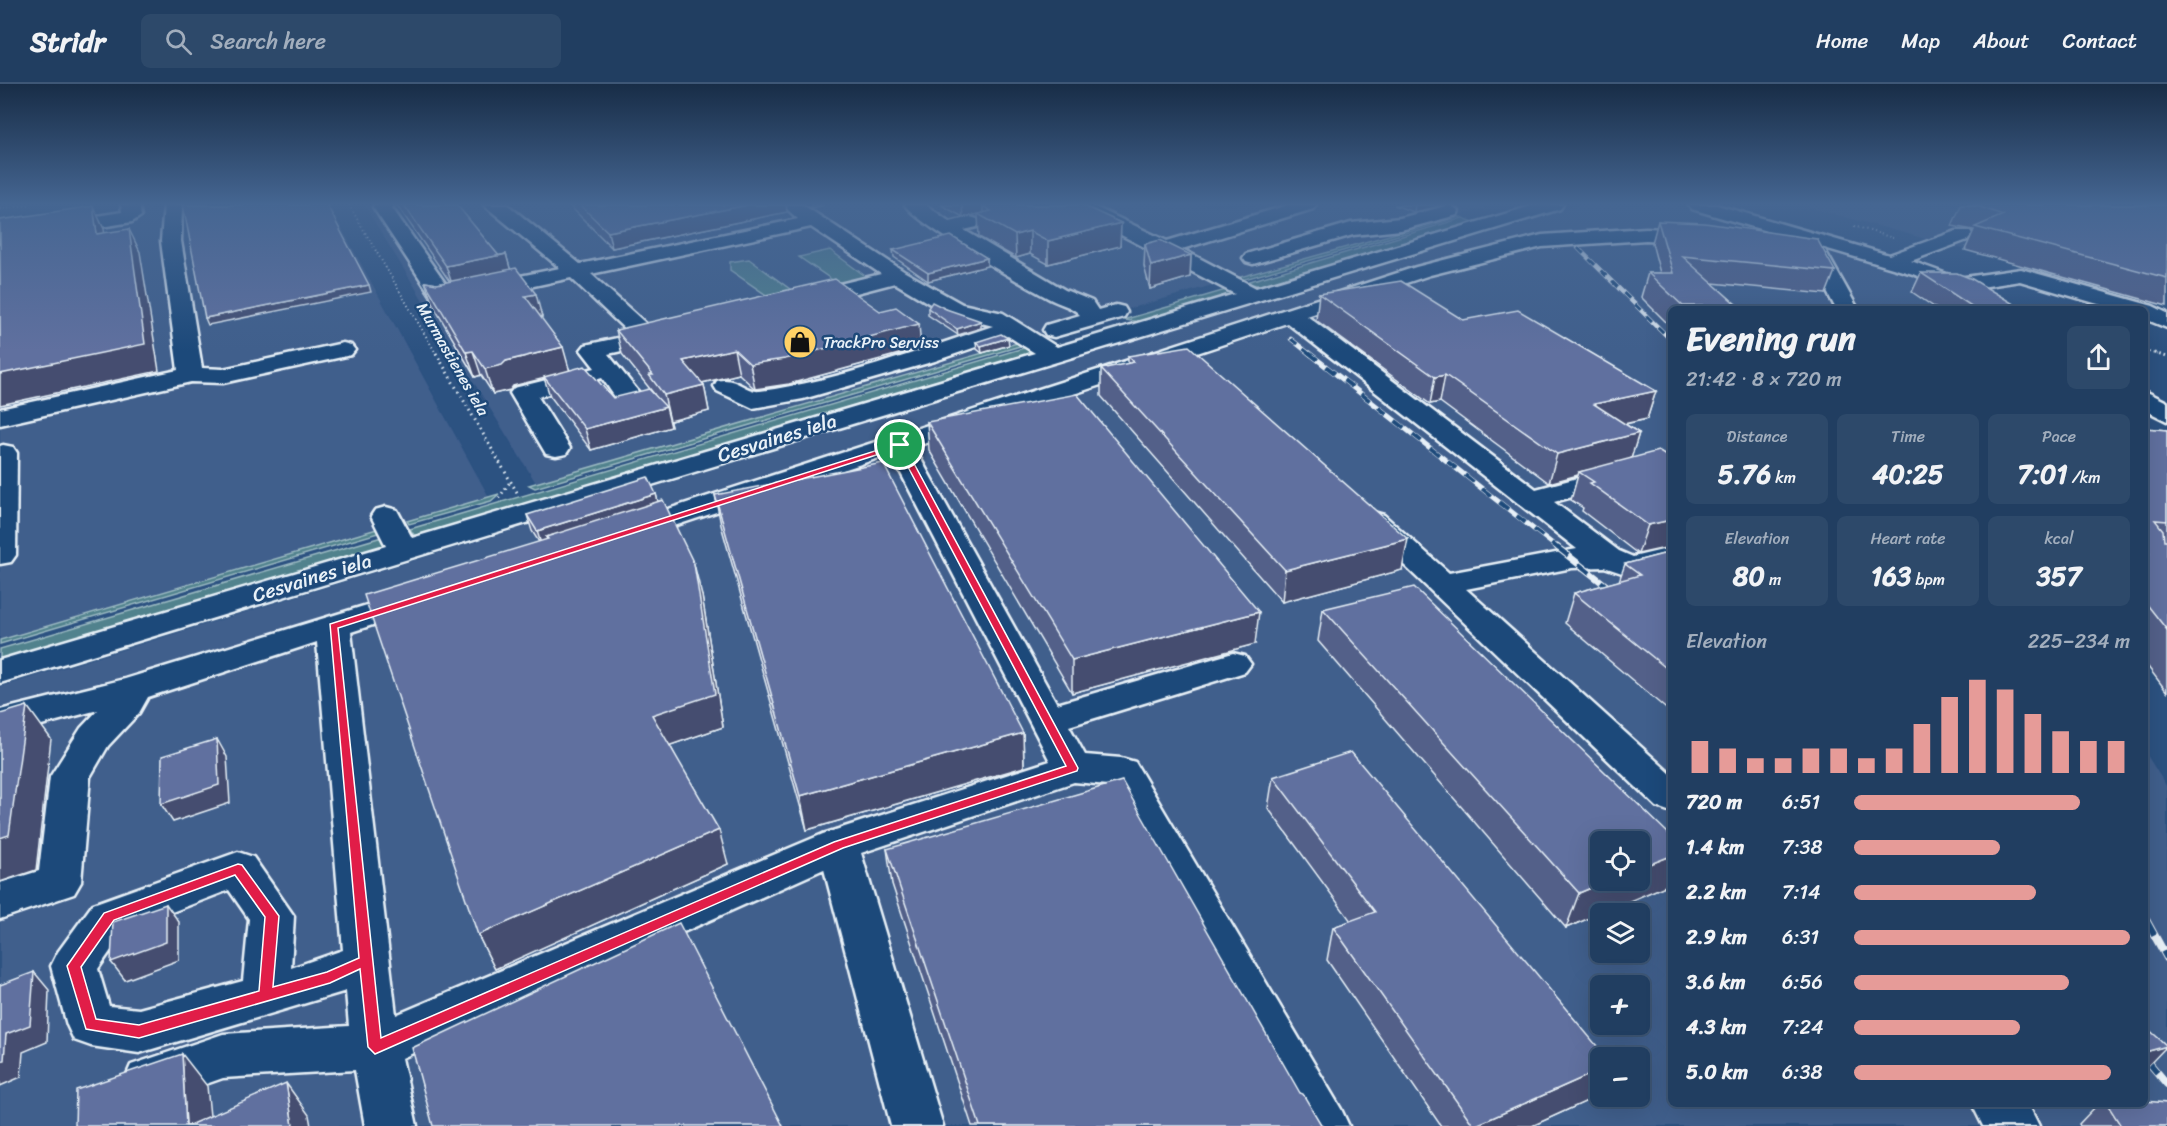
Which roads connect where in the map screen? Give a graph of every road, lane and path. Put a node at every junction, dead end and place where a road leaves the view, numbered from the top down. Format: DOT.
graph roads {
  1 [pos="173,254"];
  2 [pos="378,254"];
  3 [pos="414,254"];
  4 [pos="555,254"];
  5 [pos="659,254"];
  6 [pos="864,254"];
  7 [pos="989,254"];
  8 [pos="1176,254"];
  9 [pos="1268,254"];
  10 [pos="1385,254"];
  11 [pos="1494,254"];
  12 [pos="1816,254"];
  13 [pos="1866,254"];
  14 [pos="1913,254"];
  15 [pos="1940,254"];
  16 [pos="1253,258"];
  17 [pos="1954,258"];
  18 [pos="1892,261"];
  19 [pos="576,271"];
  20 [pos="898,276"];
  21 [pos="1948,280"];
  22 [pos="1200,287"];
  23 [pos="1248,292"];
  24 [pos="784,304"];
  25 [pos="1845,306"];
  26 [pos="1997,306"];
  27 [pos="2129,306"];
  28 [pos="2148,312"];
  29 [pos="1094,315"];
  30 [pos="1291,315"];
  31 [pos="1129,320"];
  32 [pos="2148,322"];
  33 [pos="2167,322"];
  34 [pos="1010,328"];
  35 [pos="682,330"];
  36 [pos="648,339"];
  37 [pos="1054,343"];
  38 [pos="343,350"];
  39 [pos="1181,351"];
  40 [pos="2148,352"];
  41 [pos="2167,357"];
  42 [pos="611,370"];
  43 [pos="1208,374"];
  44 [pos="191,375"];
  45 [pos="726,386"];
  46 [pos="2148,401"];
  47 [pos="636,405"];
  48 [pos="2167,413"];
  49 [pos="0,417"];
  50 [pos="900,445"];
  51 [pos="556,448"];
  52 [pos="3,453"];
  53 [pos="1668,476"];
  54 [pos="518,494"];
  55 [pos="1347,498"];
  56 [pos="1533,499"];
  57 [pos="386,516"];
  58 [pos="605,539"];
  59 [pos="404,551"];
  60 [pos="0,555"];
  61 [pos="1608,558"];
  62 [pos="1668,558"];
  63 [pos="1443,584"];
  64 [pos="435,594"];
  65 [pos="333,626"];
  66 [pos="1233,664"];
  67 [pos="0,672"];
  68 [pos="133,688"];
  69 [pos="1047,720"];
  70 [pos="0,723"];
  71 [pos="1073,768"];
  72 [pos="1668,794"];
  73 [pos="838,845"];
  74 [pos="0,902"];
  75 [pos="366,961"];
  76 [pos="265,995"];
  77 [pos="375,1047"];
  78 [pos="112,1093"];
  79 [pos="2000,1107"];
  80 [pos="391,1126"];
  81 [pos="917,1126"];
  82 [pos="1323,1126"];
  83 [pos="2013,1126"];
  1 -- 44 [label="street"];
  2 -- 54 [label="path, Murmastienes iela"];
  3 -- 19 [label="street"];
  4 -- 19 [label="street"];
  5 -- 19 [label="street"];
  6 -- 20 [label="street"];
  7 -- 29 [label="street"];
  8 -- 23 [label="street"];
  9 -- 16 [label="street"];
  10 -- 23 [label="street, Cesvaines iela"];
  11 -- 30 [label="street"];
  12 -- 25 [label="street"];
  13 -- 18 [label="street"];
  14 -- 18 [label="street"];
  15 -- 17 [label="street"];
  18 -- 21 [label="street"];
  19 -- 36 [label="street"];
  20 -- 24 [label="street"];
  20 -- 34 [label="street"];
  21 -- 26 [label="street"];
  21 -- 27 [label="street"];
  22 -- 23 [label="street"];
  23 -- 31 [label="street, Cesvaines iela"];
  28 -- 33 [label="street"];
  29 -- 31 [label="street"];
  29 -- 37 [label="street"];
  30 -- 39 [label="street"];
  30 -- 56 [label="street"];
  31 -- 37 [label="street, Cesvaines iela"];
  32 -- 33 [label="street"];
  34 -- 37 [label="street"];
  34 -- 45 [label="street"];
  35 -- 36 [label="street"];
  36 -- 42 [label="street"];
  37 -- 59 [label="street, Cesvaines iela"];
  38 -- 44 [label="street"];
  39 -- 43 [label="street"];
  39 -- 50 [label="street"];
  40 -- 41 [label="path"];
  42 -- 47 [label="street"];
  42 -- 51 [label="street"];
  44 -- 49 [label="street"];
  46 -- 48 [label="street"];
  50 -- 58 [label="street"];
  50 -- 69 [label="street"];
  52 -- 60 [label="street"];
  53 -- 56 [label="street"];
  55 -- 63 [label="street"];
  56 -- 61 [label="street"];
  57 -- 59 [label="street"];
  59 -- 67 [label="street, Cesvaines iela"];
  61 -- 62 [label="street"];
  61 -- 63 [label="street"];
  63 -- 72 [label="street"];
  64 -- 65 [label="street"];
  65 -- 68 [label="street"];
  65 -- 75 [label="street"];
  66 -- 69 [label="street"];
  68 -- 70 [label="street"];
  68 -- 74 [label="street"];
  69 -- 71 [label="street"];
  71 -- 73 [label="street"];
  71 -- 82 [label="street"];
  73 -- 77 [label="street"];
  73 -- 81 [label="street"];
  75 -- 76 [label="street"];
  75 -- 77 [label="street"];
  77 -- 78 [label="street"];
  77 -- 80 [label="street"];
  79 -- 83 [label="street"];
}
